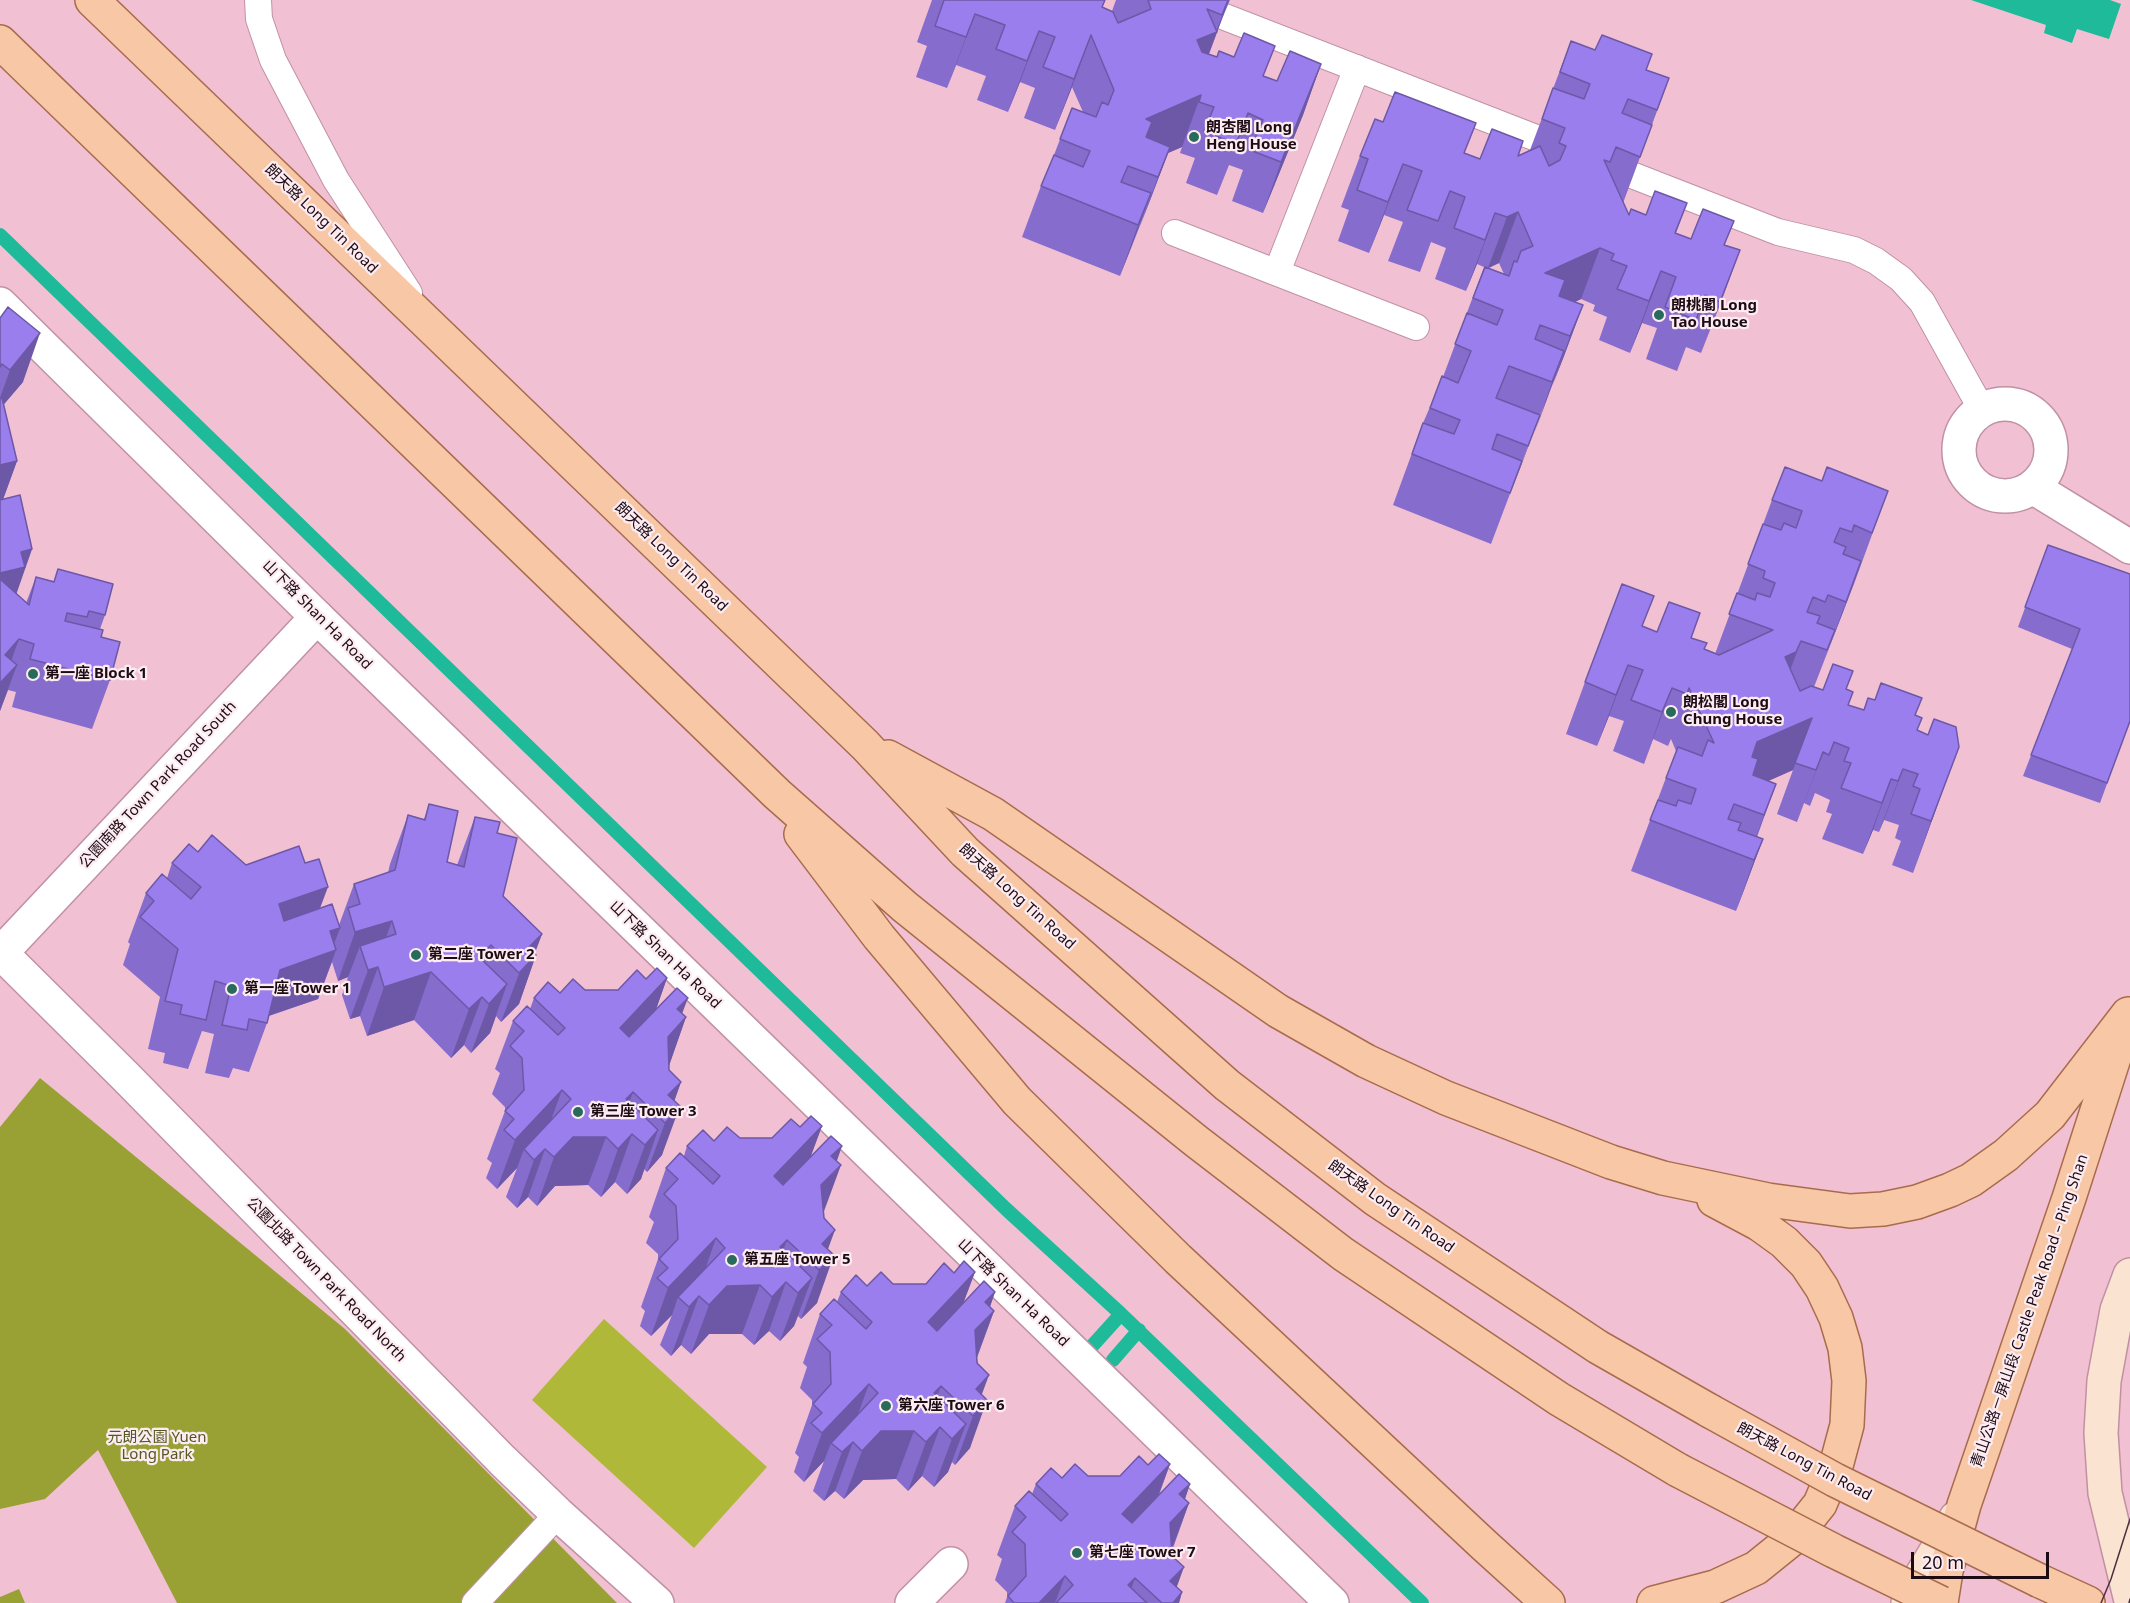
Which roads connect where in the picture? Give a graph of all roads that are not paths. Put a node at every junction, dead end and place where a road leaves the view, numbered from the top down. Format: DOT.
graph roads {
  1 [pos="92,0"];
  2 [pos="258,0"];
  3 [pos="1181,0"];
  4 [pos="0,42"];
  5 [pos="1357,68"];
  6 [pos="1175,233"];
  7 [pos="1277,272"];
  8 [pos="0,303"];
  9 [pos="429,324"];
  10 [pos="1416,327"];
  11 [pos="1982,410"];
  12 [pos="2034,488"];
  13 [pos="2130,547"];
  14 [pos="317,617"];
  15 [pos="865,745"];
  16 [pos="777,794"];
  17 [pos="0,953"];
  18 [pos="2129,1012"];
  19 [pos="1663,1178"];
  20 [pos="2130,1275"];
  21 [pos="1964,1505"];
  22 [pos="558,1514"];
  23 [pos="951,1564"];
  24 [pos="2130,1597"];
  25 [pos="475,1603"];
  26 [pos="657,1603"];
  27 [pos="912,1603"];
  28 [pos="1332,1603"];
  29 [pos="1548,1603"];
  30 [pos="1654,1603"];
  31 [pos="1908,1603"];
  32 [pos="1941,1603"];
  33 [pos="2088,1603"];
  1 -- 9 [label="main road, 朗天路 Long Tin Road"];
  2 -- 9 [label="lane"];
  3 -- 5 [label="lane"];
  4 -- 16 [label="main road"];
  5 -- 7 [label="lane"];
  5 -- 11 [label="lane"];
  6 -- 7 [label="lane"];
  7 -- 10 [label="lane"];
  8 -- 14 [label="street, 山下路 Shan Ha Road"];
  9 -- 15 [label="main road, 朗天路 Long Tin Road"];
  11 -- 12 [label="street"];
  11 -- 12 [label="street"];
  12 -- 13 [label="street"];
  14 -- 17 [label="street, 公園南路 Town Park Road South"];
  14 -- 28 [label="street, 山下路 Shan Ha Road"];
  15 -- 19 [label="main road"];
  15 -- 33 [label="main road, 朗天路 Long Tin Road, bridge"];
  16 -- 29 [label="main road"];
  16 -- 32 [label="main road, bridge"];
  17 -- 22 [label="street, 公園北路 Town Park Road North"];
  18 -- 19 [label="main road"];
  18 -- 21 [label="main road, 青山公路－屏山段 Castle Peak Road – Ping Shan"];
  19 -- 30 [label="main road"];
  20 -- 24 [label="main road"];
  21 -- 31 [label="main road, 青山公路－屏山段 Castle Peak Road – Ping Shan"];
  21 -- 32 [label="main road"];
  22 -- 25 [label="lane"];
  22 -- 26 [label="street, 公園北路 Town Park Road North"];
  23 -- 27 [label="street"];
}
